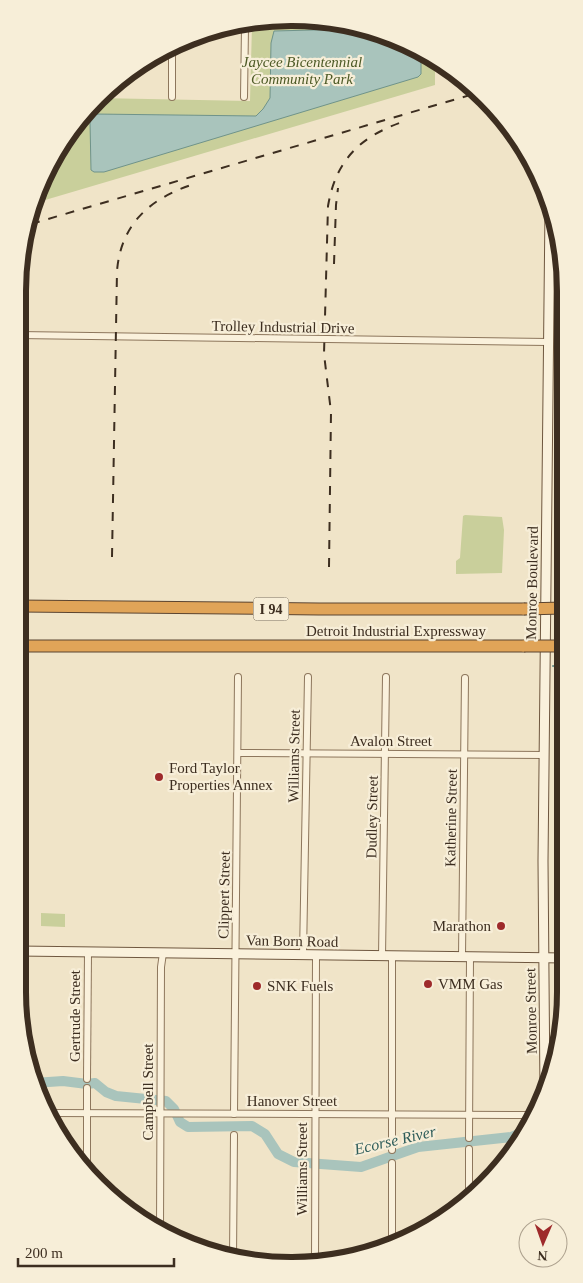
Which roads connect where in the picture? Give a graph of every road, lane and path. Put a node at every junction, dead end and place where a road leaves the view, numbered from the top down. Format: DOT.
graph roads {
  1 [pos="245,30"];
  2 [pos="172,55"];
  3 [pos="172,97"];
  4 [pos="244,97"];
  5 [pos="550,230"];
  6 [pos="26,335"];
  7 [pos="548,342"];
  8 [pos="26,606"];
  9 [pos="557,608"];
  10 [pos="26,646"];
  11 [pos="557,646"];
  12 [pos="238,677"];
  13 [pos="308,677"];
  14 [pos="386,677"];
  15 [pos="465,678"];
  16 [pos="238,752"];
  17 [pos="306,753"];
  18 [pos="385,754"];
  19 [pos="464,754"];
  20 [pos="544,755"];
  21 [pos="26,951"];
  22 [pos="88,953"];
  23 [pos="163,953"];
  24 [pos="236,954"];
  25 [pos="304,955"];
  26 [pos="316,955"];
  27 [pos="382,957"];
  28 [pos="392,957"];
  29 [pos="466,957"];
  30 [pos="544,958"];
  31 [pos="557,958"];
  32 [pos="545,1070"];
  33 [pos="87,1079"];
  34 [pos="87,1088"];
  35 [pos="56,1112"];
  36 [pos="161,1112"];
  37 [pos="87,1113"];
  38 [pos="234,1114"];
  39 [pos="315,1114"];
  40 [pos="392,1114"];
  41 [pos="469,1114"];
  42 [pos="526,1115"];
  43 [pos="234,1135"];
  44 [pos="469,1138"];
  45 [pos="469,1149"];
  46 [pos="392,1150"];
  47 [pos="86,1159"];
  48 [pos="392,1163"];
  49 [pos="469,1188"];
  50 [pos="160,1222"];
  51 [pos="392,1237"];
  52 [pos="233,1250"];
  53 [pos="315,1255"];
  1 -- 4 [label="street"];
  2 -- 3 [label="street"];
  5 -- 7 [label="street, Monroe Boulevard"];
  6 -- 7 [label="street, Trolley Industrial Drive"];
  7 -- 20 [label="street, Monroe Boulevard"];
  8 -- 9 [label="highway, Detroit Industrial Expressway / I 94, bridge"];
  10 -- 11 [label="highway, Detroit Industrial Expressway, bridge"];
  12 -- 16 [label="street, Clippert Street"];
  13 -- 17 [label="street, Williams Street"];
  14 -- 18 [label="street, Dudley Street"];
  15 -- 19 [label="street, Katherine Street"];
  16 -- 17 [label="street, Avalon Street"];
  16 -- 24 [label="street, Clippert Street"];
  17 -- 18 [label="street, Avalon Street"];
  17 -- 25 [label="street, Williams Street"];
  18 -- 19 [label="street, Avalon Street"];
  18 -- 27 [label="street, Dudley Street"];
  19 -- 20 [label="street, Avalon Street"];
  19 -- 29 [label="street, Katherine Street"];
  20 -- 30 [label="street, Monroe Boulevard"];
  21 -- 22 [label="street, Van Born Road"];
  22 -- 23 [label="street, Van Born Road"];
  22 -- 33 [label="street, Gertrude Street"];
  23 -- 24 [label="street, Van Born Road"];
  23 -- 36 [label="street, Campbell Street"];
  24 -- 25 [label="street, Van Born Road"];
  24 -- 38 [label="street, Clippert Street"];
  25 -- 26 [label="street, Van Born Road"];
  26 -- 27 [label="street, Van Born Road"];
  26 -- 39 [label="street, Williams Street"];
  27 -- 28 [label="street, Van Born Road"];
  28 -- 29 [label="street, Van Born Road"];
  28 -- 40 [label="street"];
  29 -- 30 [label="street, Van Born Road"];
  29 -- 41 [label="street, Katherine Street"];
  30 -- 31 [label="street, Van Born Road"];
  30 -- 32 [label="street, Monroe Street"];
  34 -- 37 [label="street"];
  35 -- 37 [label="street, Hanover Street"];
  36 -- 37 [label="street, Hanover Street"];
  36 -- 38 [label="street, Hanover Street"];
  36 -- 50 [label="street, Campbell Street"];
  37 -- 47 [label="street"];
  38 -- 39 [label="street, Hanover Street"];
  39 -- 40 [label="street, Hanover Street"];
  39 -- 53 [label="street, Williams Street"];
  40 -- 41 [label="street, Hanover Street"];
  40 -- 46 [label="street"];
  41 -- 42 [label="street, Hanover Street"];
  41 -- 44 [label="street, Katherine Street"];
  43 -- 52 [label="street"];
  45 -- 49 [label="street"];
  48 -- 51 [label="street"];
}
